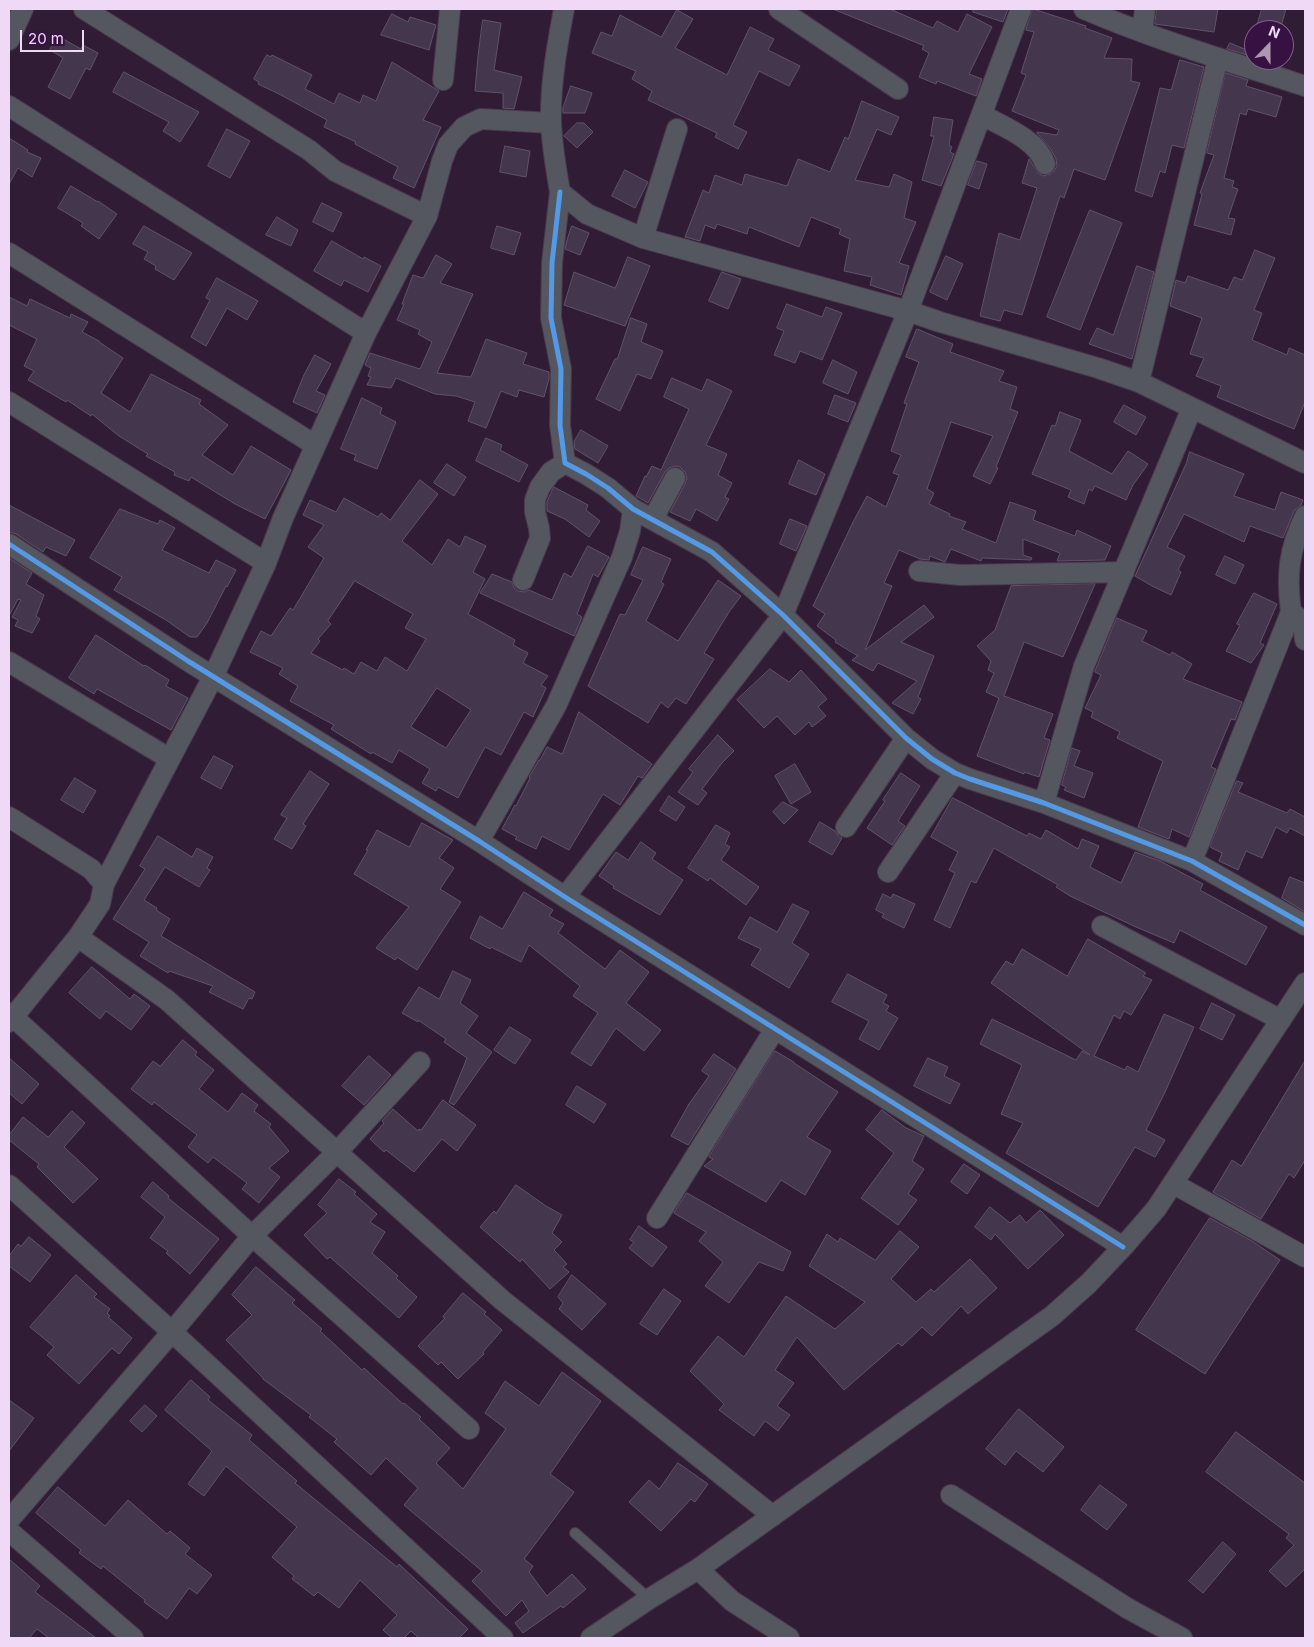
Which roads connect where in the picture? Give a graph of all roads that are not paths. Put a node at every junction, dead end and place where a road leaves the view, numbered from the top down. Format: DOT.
graph roads {
  1 [pos="23,9"];
  2 [pos="84,9"];
  3 [pos="450,9"];
  4 [pos="564,9"];
  5 [pos="779,9"];
  6 [pos="1021,9"];
  7 [pos="1084,9"];
  8 [pos="1145,9"];
  9 [pos="1142,32"];
  10 [pos="9,40"];
  11 [pos="1218,58"];
  12 [pos="443,80"];
  13 [pos="1305,86"];
  14 [pos="898,89"];
  15 [pos="9,106"];
  16 [pos="982,115"];
  17 [pos="551,123"];
  18 [pos="677,129"];
  19 [pos="1045,164"];
  20 [pos="560,192"];
  21 [pos="427,216"];
  22 [pos="642,238"];
  23 [pos="9,253"];
  24 [pos="908,311"];
  25 [pos="366,332"];
  26 [pos="1139,382"];
  27 [pos="9,402"];
  28 [pos="1192,408"];
  29 [pos="316,446"];
  30 [pos="565,463"];
  31 [pos="1305,463"];
  32 [pos="675,478"];
  33 [pos="633,509"];
  34 [pos="1305,516"];
  35 [pos="653,519"];
  36 [pos="9,544"];
  37 [pos="266,564"];
  38 [pos="919,571"];
  39 [pos="1124,572"];
  40 [pos="523,580"];
  41 [pos="1292,612"];
  42 [pos="783,615"];
  43 [pos="1305,640"];
  44 [pos="9,662"];
  45 [pos="213,677"];
  46 [pos="906,738"];
  47 [pos="170,759"];
  48 [pos="956,772"];
  49 [pos="1044,803"];
  50 [pos="9,817"];
  51 [pos="846,827"];
  52 [pos="479,841"];
  53 [pos="1192,861"];
  54 [pos="888,872"];
  55 [pos="104,884"];
  56 [pos="564,897"];
  57 [pos="1305,925"];
  58 [pos="1102,926"];
  59 [pos="78,937"];
  60 [pos="1305,983"];
  61 [pos="10,1017"];
  62 [pos="1280,1020"];
  63 [pos="775,1029"];
  64 [pos="420,1062"];
  65 [pos="338,1152"];
  66 [pos="1174,1184"];
  67 [pos="9,1185"];
  68 [pos="657,1218"];
  69 [pos="252,1236"];
  70 [pos="1123,1248"];
  71 [pos="1305,1257"];
  72 [pos="172,1332"];
  73 [pos="468,1429"];
  74 [pos="951,1495"];
  75 [pos="773,1516"];
  76 [pos="9,1520"];
  77 [pos="9,1531"];
  78 [pos="575,1533"];
  79 [pos="698,1570"];
  80 [pos="649,1599"];
  81 [pos="133,1638"];
  82 [pos="503,1638"];
  83 [pos="591,1638"];
  84 [pos="789,1638"];
  85 [pos="1182,1638"];
  1 -- 10 [label="street"];
  2 -- 21 [label="street"];
  3 -- 12 [label="street"];
  4 -- 17 [label="street"];
  5 -- 14 [label="street"];
  6 -- 16 [label="street"];
  7 -- 9 [label="street"];
  8 -- 9 [label="street"];
  9 -- 11 [label="street"];
  11 -- 13 [label="street"];
  11 -- 26 [label="street"];
  15 -- 25 [label="street"];
  16 -- 19 [label="street"];
  16 -- 24 [label="street"];
  17 -- 20 [label="street"];
  17 -- 21 [label="street"];
  18 -- 22 [label="street"];
  20 -- 22 [label="street"];
  20 -- 30 [label="street"];
  21 -- 25 [label="street"];
  22 -- 24 [label="street"];
  23 -- 29 [label="street"];
  24 -- 26 [label="street"];
  24 -- 42 [label="street"];
  25 -- 29 [label="street"];
  26 -- 28 [label="street"];
  27 -- 37 [label="street"];
  28 -- 31 [label="street"];
  28 -- 39 [label="street"];
  29 -- 37 [label="street"];
  30 -- 33 [label="street"];
  30 -- 40 [label="street"];
  32 -- 35 [label="street"];
  33 -- 35 [label="street"];
  33 -- 52 [label="street"];
  34 -- 41 [label="street"];
  35 -- 42 [label="street"];
  36 -- 45 [label="street"];
  37 -- 45 [label="street"];
  38 -- 39 [label="street"];
  39 -- 49 [label="street"];
  41 -- 43 [label="street"];
  41 -- 53 [label="street"];
  42 -- 46 [label="street"];
  42 -- 56 [label="street"];
  44 -- 47 [label="street"];
  45 -- 47 [label="street"];
  45 -- 52 [label="street"];
  46 -- 48 [label="street"];
  46 -- 51 [label="street"];
  47 -- 55 [label="street"];
  48 -- 49 [label="street"];
  48 -- 54 [label="street"];
  49 -- 53 [label="street"];
  50 -- 55 [label="street"];
  52 -- 56 [label="street"];
  53 -- 57 [label="street"];
  55 -- 59 [label="street"];
  56 -- 63 [label="street"];
  58 -- 62 [label="street"];
  59 -- 61 [label="street"];
  59 -- 65 [label="street"];
  60 -- 62 [label="street"];
  61 -- 69 [label="street"];
  62 -- 66 [label="street"];
  63 -- 68 [label="street"];
  63 -- 70 [label="street"];
  64 -- 65 [label="street"];
  65 -- 69 [label="street"];
  65 -- 75 [label="street"];
  66 -- 70 [label="street"];
  66 -- 71 [label="street"];
  67 -- 72 [label="street"];
  69 -- 72 [label="street"];
  69 -- 73 [label="street"];
  70 -- 75 [label="street"];
  72 -- 76 [label="street"];
  72 -- 82 [label="street"];
  74 -- 85 [label="street"];
  75 -- 79 [label="street"];
  77 -- 81 [label="street"];
  78 -- 80 [label="lane"];
  79 -- 80 [label="street"];
  79 -- 84 [label="street"];
  80 -- 83 [label="street"];
}
